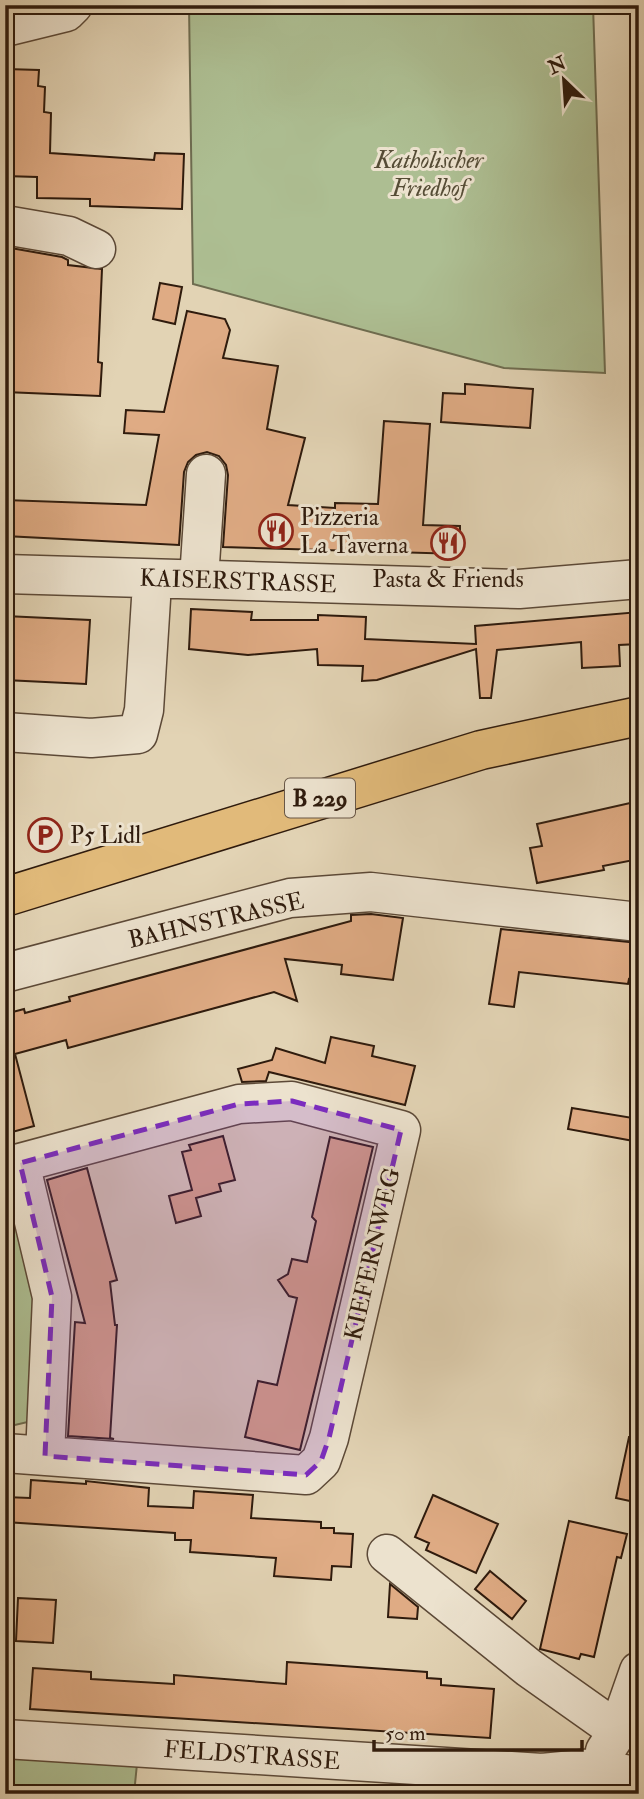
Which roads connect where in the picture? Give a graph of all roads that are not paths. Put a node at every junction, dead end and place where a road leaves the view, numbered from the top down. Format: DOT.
graph roads {
  1 [pos="73,5"];
  2 [pos="5,27"];
  3 [pos="5,226"];
  4 [pos="96,249"];
  5 [pos="206,474"];
  6 [pos="5,574"];
  7 [pos="199,579"];
  8 [pos="639,579"];
  9 [pos="151,599"];
  10 [pos="639,716"];
  11 [pos="5,732"];
  12 [pos="5,897"];
  13 [pos="639,922"];
  14 [pos="5,973"];
  15 [pos="13,1165"];
  16 [pos="5,1453"];
  17 [pos="45,1455"];
  18 [pos="387,1554"];
  19 [pos="639,1671"];
  20 [pos="618,1731"];
  21 [pos="5,1739"];
  22 [pos="594,1768"];
  23 [pos="639,1777"];
  24 [pos="540,1783"];
  1 -- 2 [label="street"];
  3 -- 4 [label="street"];
  5 -- 7 [label="street"];
  6 -- 7 [label="street, KAISERSTRASSE"];
  7 -- 8 [label="street, KAISERSTRASSE"];
  9 -- 11 [label="street"];
  10 -- 12 [label="main road, B 229"];
  13 -- 14 [label="street, BAHNSTRASSE"];
  15 -- 17 [label="street"];
  15 -- 17 [label="street, KIEFERNWEG"];
  16 -- 17 [label="street, KIEFERNWEG"];
  18 -- 20 [label="street"];
  19 -- 20 [label="street"];
  20 -- 22 [label="street"];
  21 -- 24 [label="street, FELDSTRASSE"];
  22 -- 23 [label="street"];
  22 -- 24 [label="street, FELDSTRASSE"];
}
